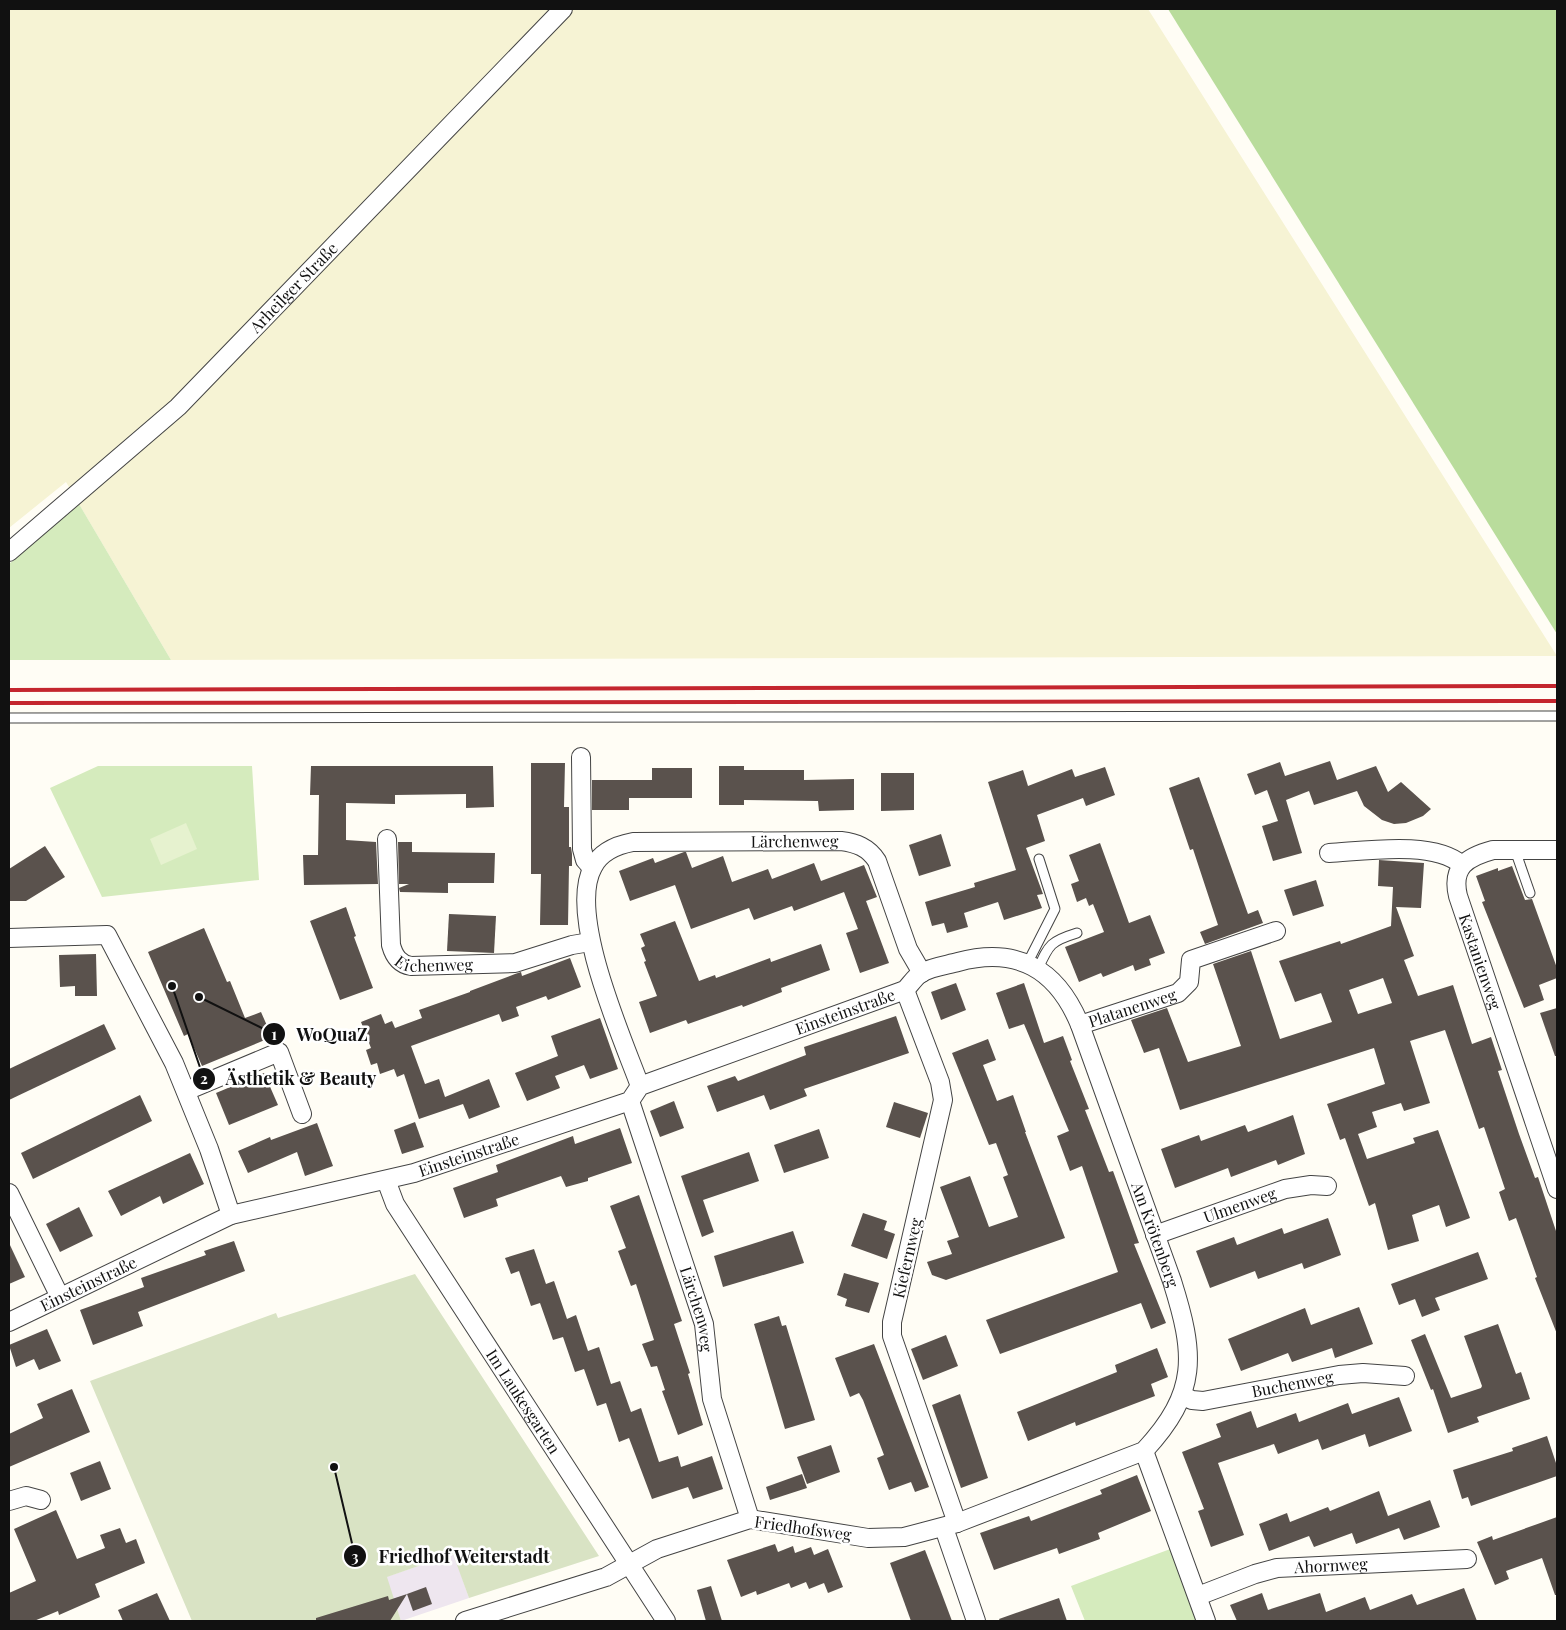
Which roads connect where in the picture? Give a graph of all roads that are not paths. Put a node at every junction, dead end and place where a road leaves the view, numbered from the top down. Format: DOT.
graph roads {
  1 [pos="564,9"];
  2 [pos="9,552"];
  3 [pos="1557,716"];
  4 [pos="9,718"];
  5 [pos="581,757"];
  6 [pos="387,839"];
  7 [pos="1515,850"];
  8 [pos="1557,850"];
  9 [pos="1329,853"];
  10 [pos="1039,859"];
  11 [pos="1462,865"];
  12 [pos="592,868"];
  13 [pos="1530,893"];
  14 [pos="1276,932"];
  15 [pos="1077,933"];
  16 [pos="9,938"];
  17 [pos="590,942"];
  18 [pos="1033,966"];
  19 [pos="922,973"];
  20 [pos="905,990"];
  21 [pos="1080,1025"];
  22 [pos="640,1086"];
  23 [pos="186,1091"];
  24 [pos="630,1101"];
  25 [pos="302,1114"];
  26 [pos="386,1180"];
  27 [pos="1327,1186"];
  28 [pos="1557,1189"];
  29 [pos="9,1193"];
  30 [pos="231,1215"];
  31 [pos="1155,1235"];
  32 [pos="60,1297"];
  33 [pos="9,1322"];
  34 [pos="1404,1376"];
  35 [pos="1183,1396"];
  36 [pos="1144,1451"];
  37 [pos="41,1500"];
  38 [pos="9,1501"];
  39 [pos="750,1519"];
  40 [pos="951,1526"];
  41 [pos="1467,1559"];
  42 [pos="629,1565"];
  43 [pos="1198,1596"];
  44 [pos="465,1621"];
  45 [pos="666,1621"];
  46 [pos="976,1621"];
  47 [pos="1206,1621"];
  1 -- 2 [label="street, Arheilger Straße"];
  3 -- 4 [label="lane"];
  5 -- 12 [label="street"];
  6 -- 17 [label="street, Eichenweg"];
  7 -- 8 [label="street"];
  7 -- 11 [label="street"];
  7 -- 13 [label="lane"];
  9 -- 11 [label="street"];
  10 -- 18 [label="lane"];
  11 -- 28 [label="street, Kastanienweg"];
  12 -- 17 [label="street"];
  12 -- 19 [label="street, Lärchenweg"];
  14 -- 21 [label="street, Platanenweg"];
  15 -- 18 [label="lane"];
  16 -- 23 [label="street"];
  17 -- 22 [label="street"];
  18 -- 19 [label="street, Am Krötenberg"];
  18 -- 21 [label="street, Am Krötenberg"];
  19 -- 20 [label="street, Einsteinstraße"];
  20 -- 22 [label="street, Einsteinstraße"];
  20 -- 40 [label="street, Kiefernweg"];
  21 -- 31 [label="street, Am Krötenberg"];
  22 -- 24 [label="street"];
  23 -- 25 [label="street"];
  23 -- 30 [label="street"];
  24 -- 26 [label="street, Einsteinstraße"];
  24 -- 39 [label="street, Lärchenweg"];
  26 -- 30 [label="street, Einsteinstraße"];
  26 -- 42 [label="street, Im Laukesgarten"];
  27 -- 31 [label="street, Ulmenweg"];
  29 -- 32 [label="street"];
  30 -- 32 [label="street, Einsteinstraße"];
  31 -- 35 [label="street, Am Krötenberg"];
  32 -- 33 [label="street, Einsteinstraße"];
  34 -- 35 [label="street, Buchenweg"];
  35 -- 36 [label="street, Am Krötenberg"];
  36 -- 40 [label="street, Friedhofsweg"];
  36 -- 43 [label="street"];
  37 -- 38 [label="street"];
  39 -- 40 [label="street, Friedhofsweg"];
  39 -- 42 [label="street, Friedhofsweg"];
  40 -- 46 [label="street, Kiefernweg"];
  41 -- 43 [label="street, Ahornweg"];
  42 -- 44 [label="street, Friedhofsweg"];
  42 -- 45 [label="street, Im Laukesgarten"];
  43 -- 47 [label="street"];
}
